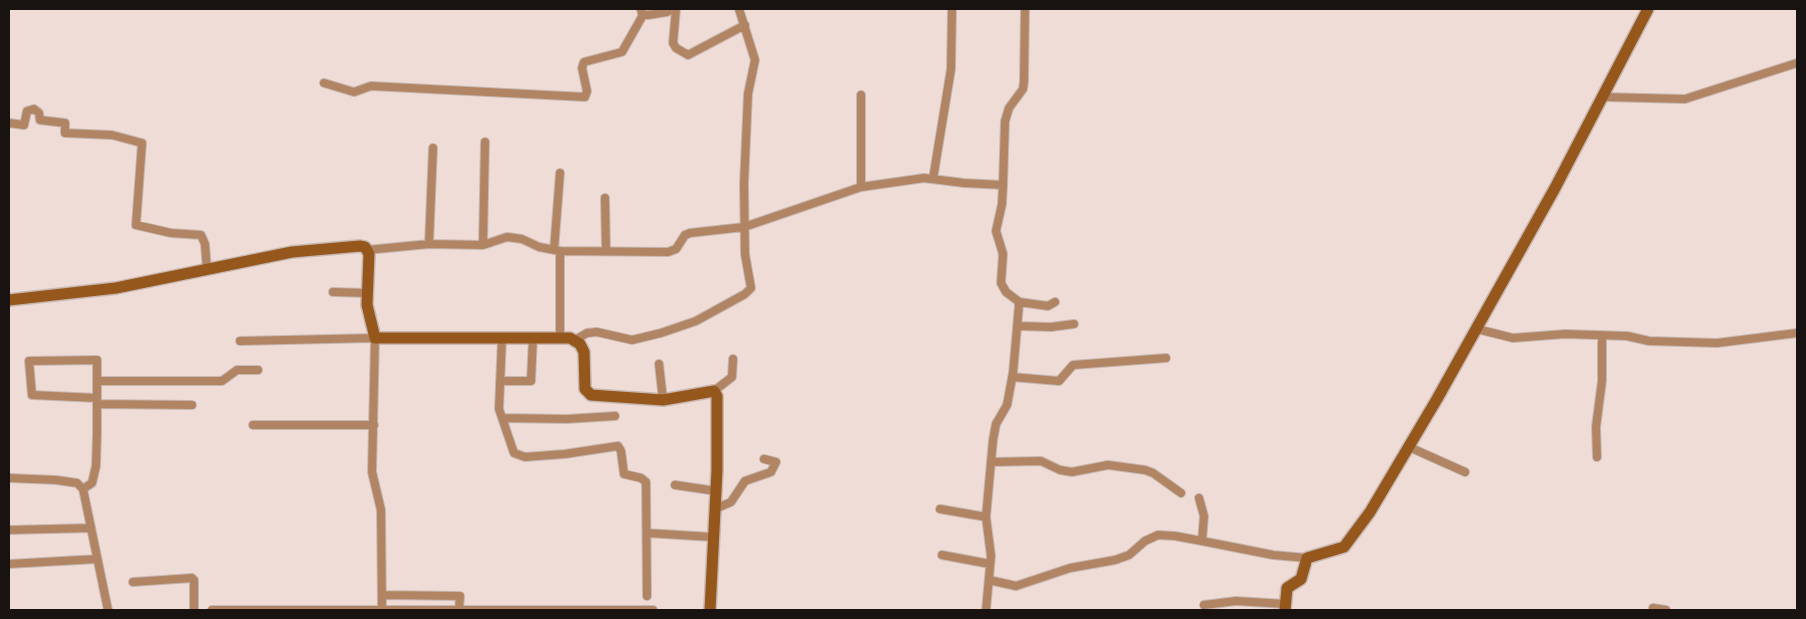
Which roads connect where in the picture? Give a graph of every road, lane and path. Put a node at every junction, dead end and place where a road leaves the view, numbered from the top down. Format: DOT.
graph roads {
  1 [pos="674,9"];
  2 [pos="740,9"];
  3 [pos="952,9"];
  4 [pos="1025,9"];
  5 [pos="1648,9"];
  6 [pos="642,12"];
  7 [pos="745,25"];
  8 [pos="1797,63"];
  9 [pos="324,84"];
  10 [pos="861,96"];
  11 [pos="1603,97"];
  12 [pos="9,123"];
  13 [pos="485,142"];
  14 [pos="433,148"];
  15 [pos="560,173"];
  16 [pos="933,179"];
  17 [pos="1003,185"];
  18 [pos="860,187"];
  19 [pos="605,198"];
  20 [pos="744,227"];
  21 [pos="429,244"];
  22 [pos="483,245"];
  23 [pos="367,250"];
  24 [pos="557,250"];
  25 [pos="606,250"];
  26 [pos="207,270"];
  27 [pos="333,292"];
  28 [pos="367,293"];
  29 [pos="9,300"];
  30 [pos="1019,302"];
  31 [pos="1055,302"];
  32 [pos="1074,324"];
  33 [pos="1017,326"];
  34 [pos="1476,329"];
  35 [pos="1797,333"];
  36 [pos="533,337"];
  37 [pos="560,337"];
  38 [pos="1602,337"];
  39 [pos="375,338"];
  40 [pos="502,338"];
  41 [pos="575,340"];
  42 [pos="240,341"];
  43 [pos="1166,358"];
  44 [pos="733,359"];
  45 [pos="659,364"];
  46 [pos="258,370"];
  47 [pos="1012,377"];
  48 [pos="97,380"];
  49 [pos="500,381"];
  50 [pos="714,392"];
  51 [pos="663,400"];
  52 [pos="97,401"];
  53 [pos="192,405"];
  54 [pos="615,416"];
  55 [pos="502,418"];
  56 [pos="253,425"];
  57 [pos="374,425"];
  58 [pos="1409,447"];
  59 [pos="1597,457"];
  60 [pos="764,460"];
  61 [pos="992,462"];
  62 [pos="1465,472"];
  63 [pos="9,478"];
  64 [pos="675,485"];
  65 [pos="86,487"];
  66 [pos="716,491"];
  67 [pos="1181,492"];
  68 [pos="1199,498"];
  69 [pos="940,509"];
  70 [pos="715,510"];
  71 [pos="986,517"];
  72 [pos="91,528"];
  73 [pos="9,530"];
  74 [pos="648,533"];
  75 [pos="712,537"];
  76 [pos="1202,541"];
  77 [pos="942,555"];
  78 [pos="1307,558"];
  79 [pos="97,559"];
  80 [pos="9,564"];
  81 [pos="990,564"];
  82 [pos="989,580"];
  83 [pos="133,582"];
  84 [pos="383,595"];
  85 [pos="646,596"];
  86 [pos="1204,605"];
  87 [pos="1285,607"];
  88 [pos="1653,608"];
  89 [pos="382,609"];
  90 [pos="108,610"];
  91 [pos="194,610"];
  92 [pos="212,610"];
  93 [pos="284,610"];
  94 [pos="459,610"];
  95 [pos="653,610"];
  96 [pos="710,610"];
  97 [pos="986,610"];
  98 [pos="1666,610"];
  1 -- 6 [label="street"];
  1 -- 7 [label="street"];
  2 -- 7 [label="street"];
  3 -- 16 [label="street"];
  4 -- 17 [label="street"];
  5 -- 11 [label="street"];
  6 -- 9 [label="street"];
  7 -- 20 [label="street"];
  8 -- 11 [label="street"];
  10 -- 18 [label="street"];
  11 -- 34 [label="street"];
  12 -- 26 [label="street"];
  13 -- 22 [label="street"];
  14 -- 21 [label="street"];
  15 -- 24 [label="street"];
  16 -- 17 [label="street"];
  16 -- 18 [label="street"];
  17 -- 30 [label="street"];
  18 -- 20 [label="street"];
  19 -- 25 [label="street"];
  20 -- 25 [label="street"];
  20 -- 41 [label="street"];
  21 -- 22 [label="street"];
  21 -- 23 [label="street"];
  22 -- 24 [label="street"];
  23 -- 26 [label="street"];
  23 -- 28 [label="street"];
  24 -- 25 [label="street"];
  24 -- 37 [label="street"];
  26 -- 29 [label="street"];
  27 -- 28 [label="street"];
  28 -- 39 [label="street"];
  30 -- 31 [label="street"];
  30 -- 33 [label="street"];
  32 -- 33 [label="street"];
  33 -- 47 [label="street"];
  34 -- 38 [label="street"];
  34 -- 58 [label="street"];
  35 -- 38 [label="street"];
  36 -- 37 [label="street"];
  36 -- 40 [label="street"];
  36 -- 49 [label="street"];
  37 -- 41 [label="street"];
  38 -- 59 [label="street"];
  39 -- 40 [label="street"];
  39 -- 42 [label="street"];
  39 -- 57 [label="street"];
  40 -- 49 [label="street"];
  41 -- 51 [label="street"];
  43 -- 47 [label="street"];
  44 -- 50 [label="street"];
  45 -- 51 [label="street"];
  46 -- 48 [label="street"];
  47 -- 61 [label="street"];
  48 -- 52 [label="street"];
  48 -- 52 [label="street"];
  49 -- 55 [label="street"];
  50 -- 51 [label="street"];
  50 -- 66 [label="street"];
  52 -- 53 [label="street"];
  52 -- 65 [label="street"];
  54 -- 55 [label="street"];
  55 -- 74 [label="street"];
  56 -- 57 [label="street"];
  57 -- 84 [label="street"];
  58 -- 62 [label="street"];
  58 -- 78 [label="street"];
  60 -- 70 [label="street"];
  61 -- 67 [label="street"];
  61 -- 71 [label="street"];
  63 -- 65 [label="street"];
  64 -- 66 [label="street"];
  65 -- 72 [label="street"];
  66 -- 70 [label="street"];
  68 -- 76 [label="street"];
  69 -- 71 [label="street"];
  70 -- 75 [label="street"];
  71 -- 81 [label="street"];
  72 -- 73 [label="street"];
  72 -- 79 [label="street"];
  74 -- 75 [label="street"];
  74 -- 85 [label="street"];
  75 -- 96 [label="street"];
  76 -- 78 [label="street"];
  76 -- 82 [label="street"];
  77 -- 81 [label="street"];
  78 -- 87 [label="street"];
  79 -- 80 [label="street"];
  79 -- 90 [label="street"];
  81 -- 82 [label="street"];
  82 -- 97 [label="street"];
  83 -- 91 [label="street"];
  84 -- 89 [label="street"];
  84 -- 94 [label="street"];
  86 -- 87 [label="street"];
  88 -- 98 [label="street"];
  89 -- 93 [label="street"];
  89 -- 94 [label="street"];
  92 -- 93 [label="street"];
  94 -- 95 [label="street"];
}
